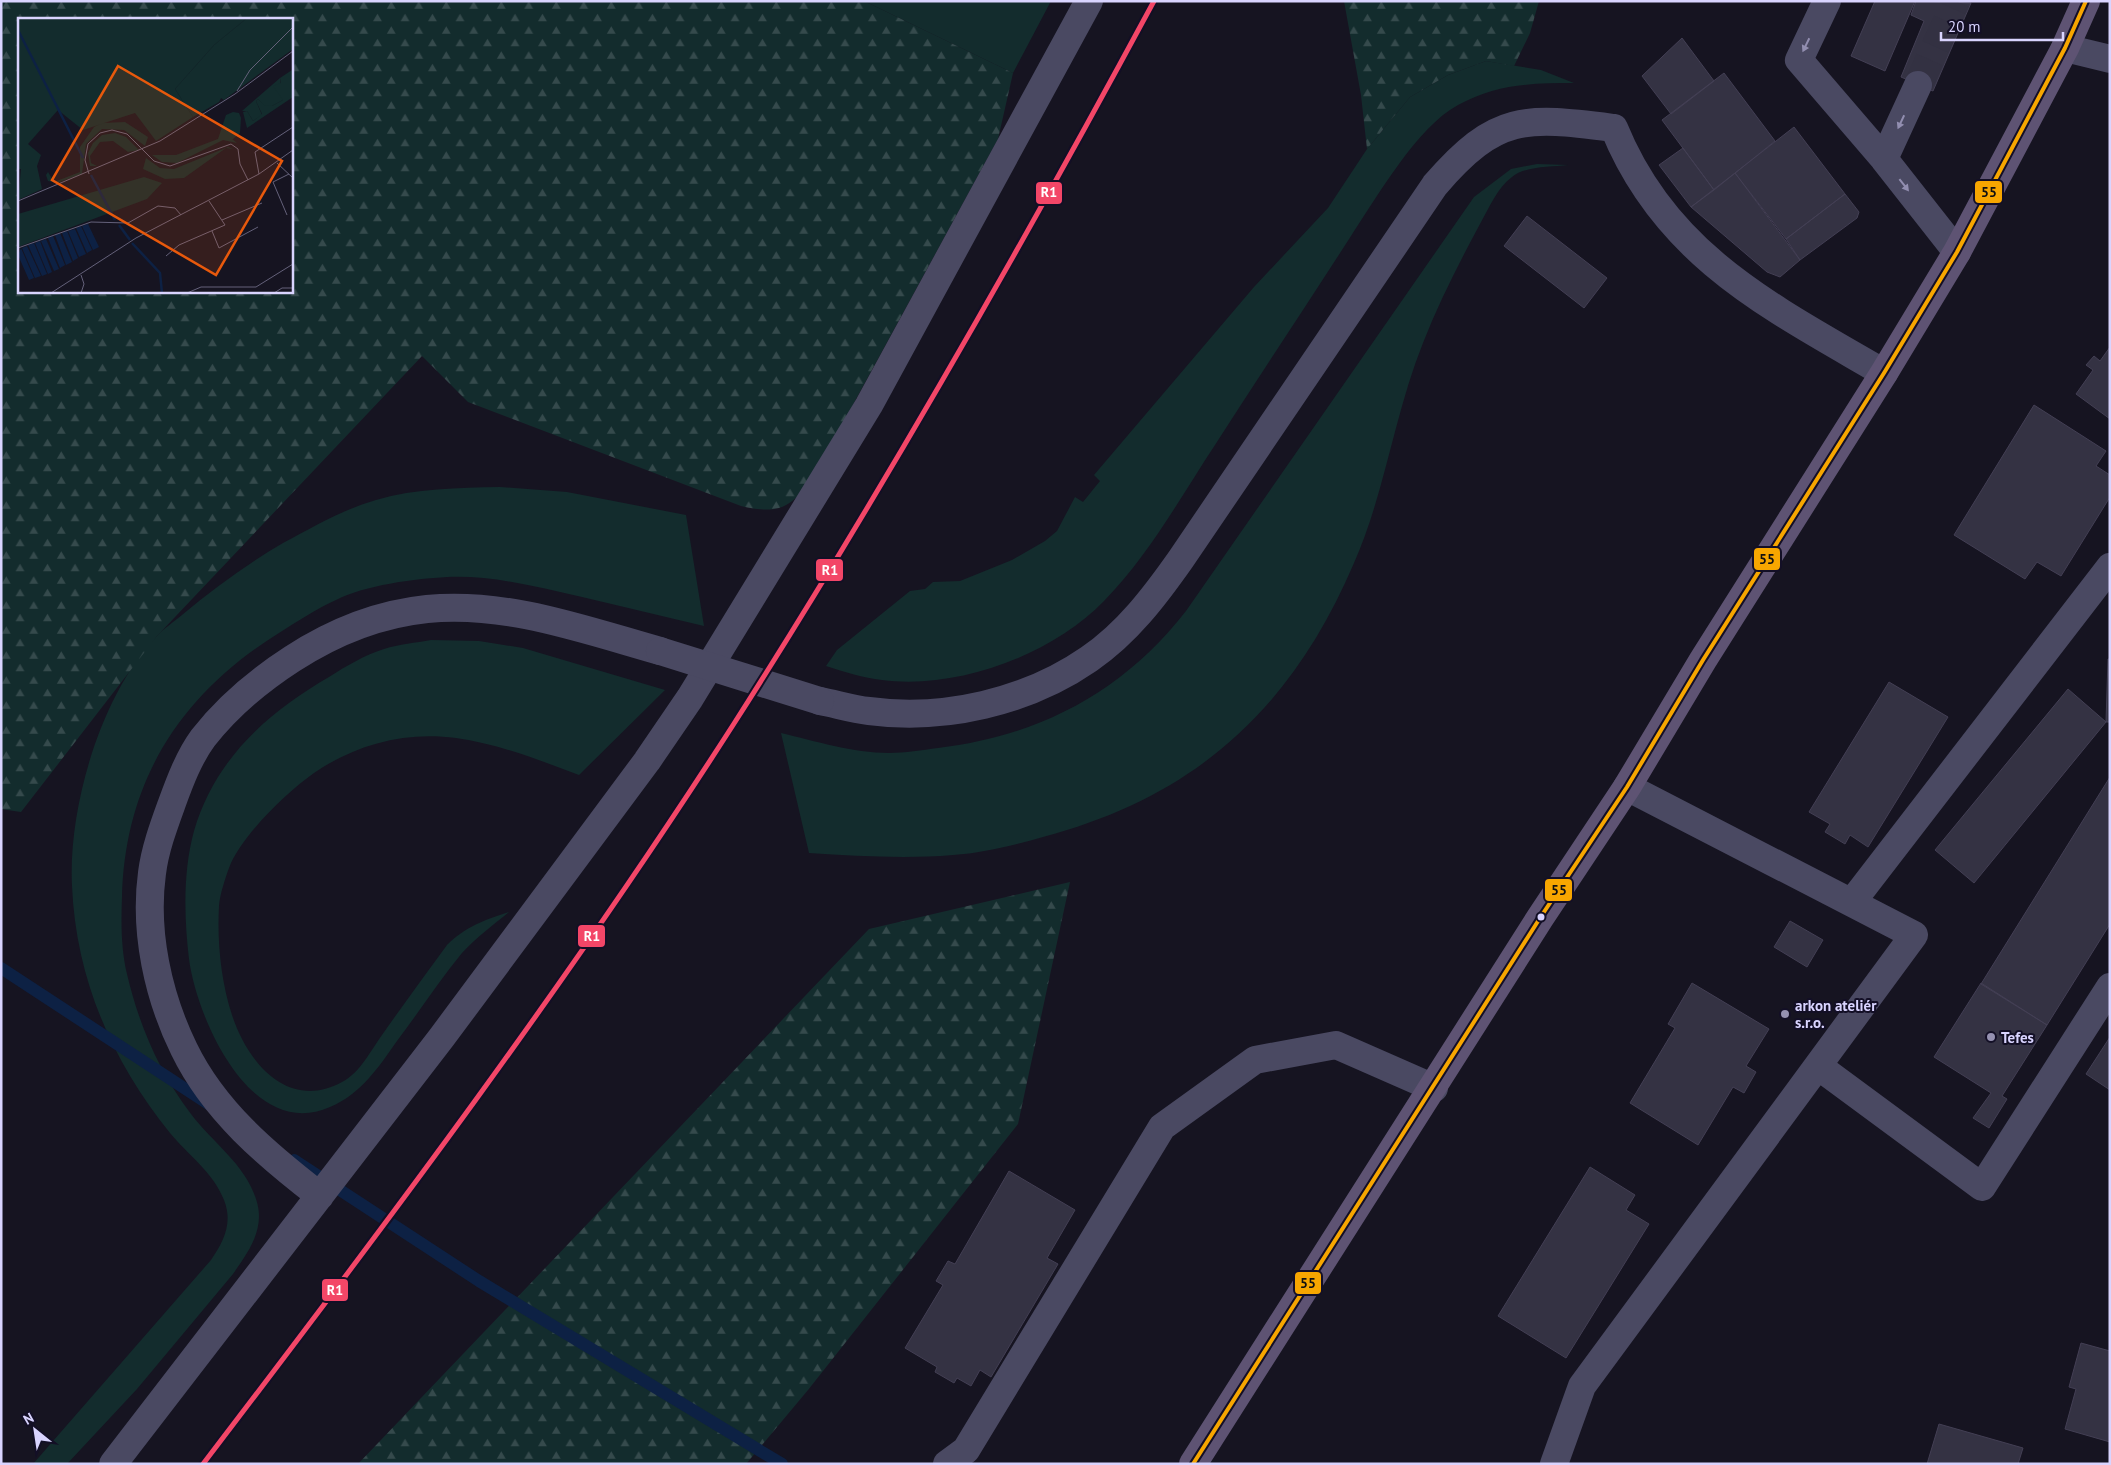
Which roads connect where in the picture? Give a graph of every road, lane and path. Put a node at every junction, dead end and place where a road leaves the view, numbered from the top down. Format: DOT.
graph roads {
  1 [pos="1089,1"];
  2 [pos="1827,1"];
  3 [pos="2087,2"];
  4 [pos="2065,48"];
  5 [pos="2110,59"];
  6 [pos="1918,85"];
  7 [pos="1884,159"];
  8 [pos="1958,252"];
  9 [pos="1884,374"];
  10 [pos="2110,567"];
  11 [pos="1628,787"];
  12 [pos="1852,902"];
  13 [pos="2110,987"];
  14 [pos="1818,1066"];
  15 [pos="1434,1088"];
  16 [pos="320,1196"];
  17 [pos="113,1464"];
  18 [pos="946,1464"];
  19 [pos="1193,1464"];
  20 [pos="1554,1464"];
  1 -- 16 [label="street"];
  2 -- 7 [label="street, one-way"];
  3 -- 4 [label="main road"];
  4 -- 5 [label="street"];
  4 -- 8 [label="main road"];
  6 -- 7 [label="street, one-way"];
  7 -- 8 [label="street, one-way"];
  8 -- 9 [label="main road"];
  9 -- 11 [label="main road"];
  9 -- 16 [label="street, bridge"];
  10 -- 12 [label="street"];
  11 -- 12 [label="street"];
  11 -- 15 [label="main road"];
  12 -- 14 [label="street"];
  13 -- 14 [label="street"];
  14 -- 20 [label="street"];
  15 -- 18 [label="street"];
  15 -- 19 [label="main road"];
  16 -- 17 [label="street"];
}
